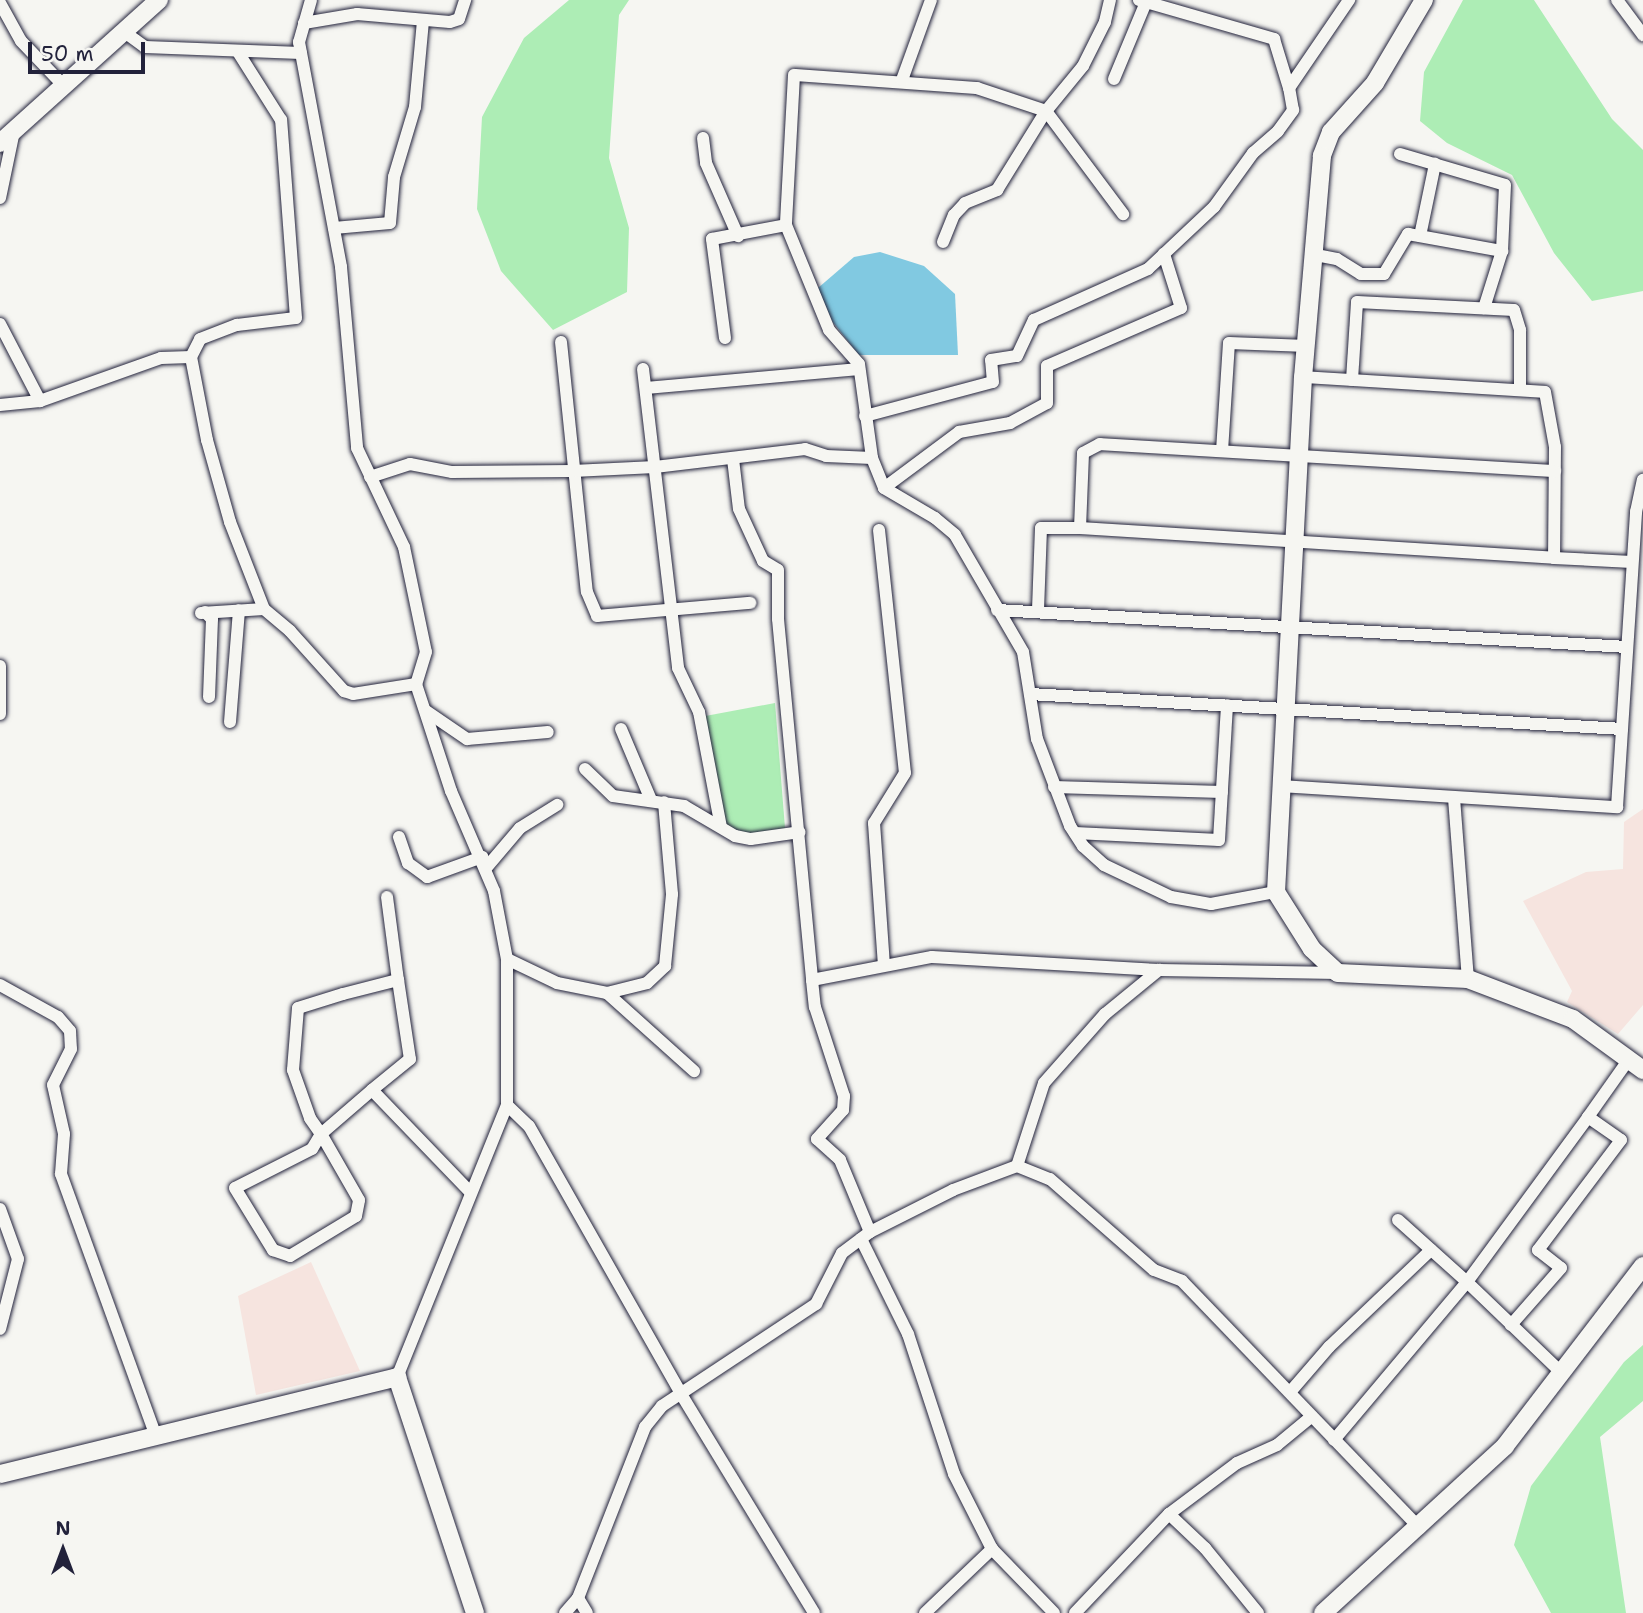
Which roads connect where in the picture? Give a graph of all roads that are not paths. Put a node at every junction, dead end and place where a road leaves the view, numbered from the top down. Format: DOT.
graph roads {
  1 [pos="159,0"];
  2 [pos="311,0"];
  3 [pos="465,0"];
  4 [pos="931,0"];
  5 [pos="1110,0"];
  6 [pos="1349,0"];
  7 [pos="1424,0"];
  8 [pos="1617,0"];
  9 [pos="1142,1"];
  10 [pos="0,4"];
  11 [pos="423,21"];
  12 [pos="304,23"];
  13 [pos="123,31"];
  14 [pos="1643,34"];
  15 [pos="238,52"];
  16 [pos="301,53"];
  17 [pos="1114,79"];
  18 [pos="902,80"];
  19 [pos="63,85"];
  20 [pos="1289,88"];
  21 [pos="1046,111"];
  22 [pos="14,131"];
  23 [pos="703,138"];
  24 [pos="0,143"];
  25 [pos="1400,154"];
  26 [pos="1435,164"];
  27 [pos="0,198"];
  28 [pos="1123,214"];
  29 [pos="786,225"];
  30 [pos="334,228"];
  31 [pos="738,236"];
  32 [pos="1420,236"];
  33 [pos="943,242"];
  34 [pos="1502,251"];
  35 [pos="1164,254"];
  36 [pos="1316,255"];
  37 [pos="1484,308"];
  38 [pos="0,324"];
  39 [pos="725,338"];
  40 [pos="561,342"];
  41 [pos="1307,346"];
  42 [pos="191,357"];
  43 [pos="643,369"];
  44 [pos="859,369"];
  45 [pos="1303,377"];
  46 [pos="1352,380"];
  47 [pos="646,388"];
  48 [pos="1520,390"];
  49 [pos="40,401"];
  50 [pos="0,405"];
  51 [pos="865,416"];
  52 [pos="1222,451"];
  53 [pos="1300,455"];
  54 [pos="872,458"];
  55 [pos="733,459"];
  56 [pos="655,467"];
  57 [pos="573,471"];
  58 [pos="1555,471"];
  59 [pos="370,477"];
  60 [pos="1643,480"];
  61 [pos="884,488"];
  62 [pos="1080,528"];
  63 [pos="879,530"];
  64 [pos="1294,540"];
  65 [pos="1553,558"];
  66 [pos="1632,562"];
  67 [pos="750,603"];
  68 [pos="264,609"];
  69 [pos="239,610"];
  70 [pos="671,610"];
  71 [pos="997,610"];
  72 [pos="1038,610"];
  73 [pos="1289,625"];
  74 [pos="1627,647"];
  75 [pos="0,666"];
  76 [pos="416,684"];
  77 [pos="1030,694"];
  78 [pos="209,697"];
  79 [pos="1227,705"];
  80 [pos="1284,708"];
  81 [pos="426,711"];
  82 [pos="0,714"];
  83 [pos="230,722"];
  84 [pos="621,729"];
  85 [pos="1622,729"];
  86 [pos="548,732"];
  87 [pos="585,769"];
  88 [pos="1280,786"];
  89 [pos="1054,787"];
  90 [pos="1222,792"];
  91 [pos="1454,798"];
  92 [pos="658,801"];
  93 [pos="557,805"];
  94 [pos="722,827"];
  95 [pos="800,832"];
  96 [pos="1075,834"];
  97 [pos="399,837"];
  98 [pos="484,863"];
  99 [pos="1276,892"];
  100 [pos="387,897"];
  101 [pos="507,960"];
  102 [pos="884,965"];
  103 [pos="1159,970"];
  104 [pos="1338,973"];
  105 [pos="1468,979"];
  106 [pos="398,980"];
  107 [pos="811,980"];
  108 [pos="0,985"];
  109 [pos="607,993"];
  110 [pos="1636,1064"];
  111 [pos="694,1071"];
  112 [pos="372,1090"];
  113 [pos="507,1105"];
  114 [pos="1588,1116"];
  115 [pos="321,1134"];
  116 [pos="1017,1166"];
  117 [pos="470,1192"];
  118 [pos="0,1209"];
  119 [pos="1398,1220"];
  120 [pos="866,1236"];
  121 [pos="1431,1250"];
  122 [pos="1643,1266"];
  123 [pos="1467,1282"];
  124 [pos="1511,1325"];
  125 [pos="0,1329"];
  126 [pos="1563,1374"];
  127 [pos="397,1377"];
  128 [pos="1291,1391"];
  129 [pos="681,1394"];
  130 [pos="1312,1416"];
  131 [pos="156,1436"];
  132 [pos="1334,1440"];
  133 [pos="0,1474"];
  134 [pos="1169,1514"];
  135 [pos="1420,1528"];
  136 [pos="992,1549"];
  137 [pos="578,1598"];
  138 [pos="475,1613"];
  139 [pos="565,1613"];
  140 [pos="587,1613"];
  141 [pos="814,1613"];
  142 [pos="925,1613"];
  143 [pos="1054,1613"];
  144 [pos="1075,1613"];
  145 [pos="1258,1613"];
  146 [pos="1323,1613"];
  1 -- 13 [label="street"];
  2 -- 12 [label="street"];
  3 -- 11 [label="street"];
  4 -- 18 [label="street"];
  5 -- 21 [label="street"];
  6 -- 20 [label="street"];
  7 -- 36 [label="street"];
  8 -- 14 [label="street"];
  9 -- 17 [label="street"];
  9 -- 20 [label="street"];
  10 -- 19 [label="street"];
  11 -- 12 [label="street"];
  11 -- 30 [label="street"];
  12 -- 16 [label="street"];
  13 -- 15 [label="street"];
  13 -- 19 [label="street"];
  15 -- 16 [label="street"];
  15 -- 42 [label="street"];
  16 -- 30 [label="street"];
  18 -- 21 [label="street"];
  18 -- 29 [label="street"];
  19 -- 22 [label="street"];
  20 -- 35 [label="street"];
  21 -- 28 [label="street"];
  21 -- 33 [label="street"];
  22 -- 24 [label="street"];
  22 -- 27 [label="street"];
  23 -- 31 [label="street"];
  25 -- 26 [label="street"];
  26 -- 32 [label="street"];
  26 -- 34 [label="street"];
  29 -- 31 [label="street"];
  29 -- 44 [label="street"];
  30 -- 59 [label="street"];
  31 -- 39 [label="street"];
  32 -- 34 [label="street"];
  32 -- 36 [label="street"];
  34 -- 37 [label="street"];
  35 -- 51 [label="street"];
  35 -- 61 [label="street"];
  36 -- 41 [label="street"];
  37 -- 46 [label="street"];
  37 -- 48 [label="street"];
  38 -- 49 [label="street"];
  40 -- 57 [label="street"];
  41 -- 45 [label="street"];
  41 -- 52 [label="street"];
  42 -- 49 [label="street"];
  42 -- 68 [label="street"];
  43 -- 47 [label="street"];
  44 -- 47 [label="street"];
  44 -- 51 [label="street"];
  45 -- 46 [label="street"];
  45 -- 53 [label="street"];
  46 -- 48 [label="street"];
  47 -- 56 [label="street"];
  48 -- 58 [label="street"];
  49 -- 50 [label="street"];
  51 -- 54 [label="street"];
  52 -- 53 [label="street"];
  52 -- 62 [label="street"];
  53 -- 58 [label="street"];
  53 -- 64 [label="street"];
  54 -- 55 [label="street"];
  54 -- 61 [label="street"];
  55 -- 56 [label="street"];
  55 -- 95 [label="street"];
  56 -- 57 [label="street"];
  56 -- 70 [label="street"];
  57 -- 59 [label="street"];
  57 -- 70 [label="street"];
  58 -- 65 [label="street"];
  59 -- 76 [label="street"];
  60 -- 66 [label="street"];
  61 -- 71 [label="street"];
  62 -- 64 [label="street"];
  62 -- 72 [label="street"];
  63 -- 102 [label="street"];
  64 -- 65 [label="street"];
  64 -- 73 [label="street"];
  65 -- 66 [label="street"];
  66 -- 74 [label="street"];
  67 -- 70 [label="street"];
  68 -- 69 [label="street"];
  68 -- 76 [label="street"];
  69 -- 78 [label="street"];
  69 -- 83 [label="street"];
  70 -- 94 [label="street"];
  71 -- 72 [label="street"];
  71 -- 77 [label="street"];
  72 -- 73 [label="street"];
  73 -- 74 [label="street"];
  73 -- 80 [label="street"];
  74 -- 85 [label="street"];
  75 -- 82 [label="street"];
  76 -- 81 [label="street"];
  77 -- 79 [label="street"];
  77 -- 89 [label="street"];
  79 -- 80 [label="street"];
  79 -- 90 [label="street"];
  80 -- 85 [label="street"];
  80 -- 88 [label="street"];
  81 -- 86 [label="street"];
  81 -- 98 [label="street"];
  84 -- 92 [label="street"];
  85 -- 91 [label="street"];
  87 -- 92 [label="street"];
  88 -- 91 [label="street"];
  88 -- 99 [label="street"];
  89 -- 90 [label="street"];
  89 -- 96 [label="street"];
  90 -- 96 [label="street"];
  91 -- 105 [label="street"];
  92 -- 94 [label="street"];
  92 -- 109 [label="street"];
  93 -- 98 [label="street"];
  94 -- 95 [label="street"];
  95 -- 107 [label="street"];
  96 -- 99 [label="street"];
  97 -- 98 [label="street"];
  98 -- 101 [label="street"];
  99 -- 104 [label="street"];
  100 -- 106 [label="street"];
  101 -- 109 [label="street"];
  101 -- 113 [label="street"];
  102 -- 103 [label="street"];
  102 -- 107 [label="street"];
  103 -- 104 [label="street"];
  103 -- 116 [label="street"];
  104 -- 105 [label="street"];
  105 -- 110 [label="street"];
  106 -- 112 [label="street"];
  106 -- 115 [label="street"];
  107 -- 120 [label="street"];
  108 -- 131 [label="street"];
  109 -- 111 [label="street"];
  110 -- 114 [label="street"];
  112 -- 115 [label="street"];
  112 -- 117 [label="street"];
  113 -- 117 [label="street"];
  113 -- 129 [label="street"];
  114 -- 123 [label="street"];
  114 -- 124 [label="street"];
  115 -- 115 [label="street"];
  116 -- 120 [label="street"];
  116 -- 128 [label="street"];
  117 -- 127 [label="street"];
  118 -- 125 [label="street"];
  119 -- 121 [label="street"];
  120 -- 129 [label="street"];
  120 -- 136 [label="street"];
  121 -- 123 [label="street"];
  121 -- 128 [label="street"];
  122 -- 126 [label="street"];
  123 -- 124 [label="street"];
  123 -- 132 [label="street"];
  124 -- 126 [label="street"];
  126 -- 135 [label="street"];
  127 -- 131 [label="street"];
  127 -- 138 [label="street"];
  128 -- 130 [label="street"];
  129 -- 137 [label="street"];
  129 -- 141 [label="street"];
  130 -- 132 [label="street"];
  130 -- 134 [label="street"];
  131 -- 133 [label="street"];
  132 -- 135 [label="street"];
  134 -- 144 [label="street"];
  134 -- 145 [label="street"];
  135 -- 146 [label="street"];
  136 -- 142 [label="street"];
  136 -- 143 [label="street"];
  137 -- 139 [label="street"];
  137 -- 140 [label="street"];
}
